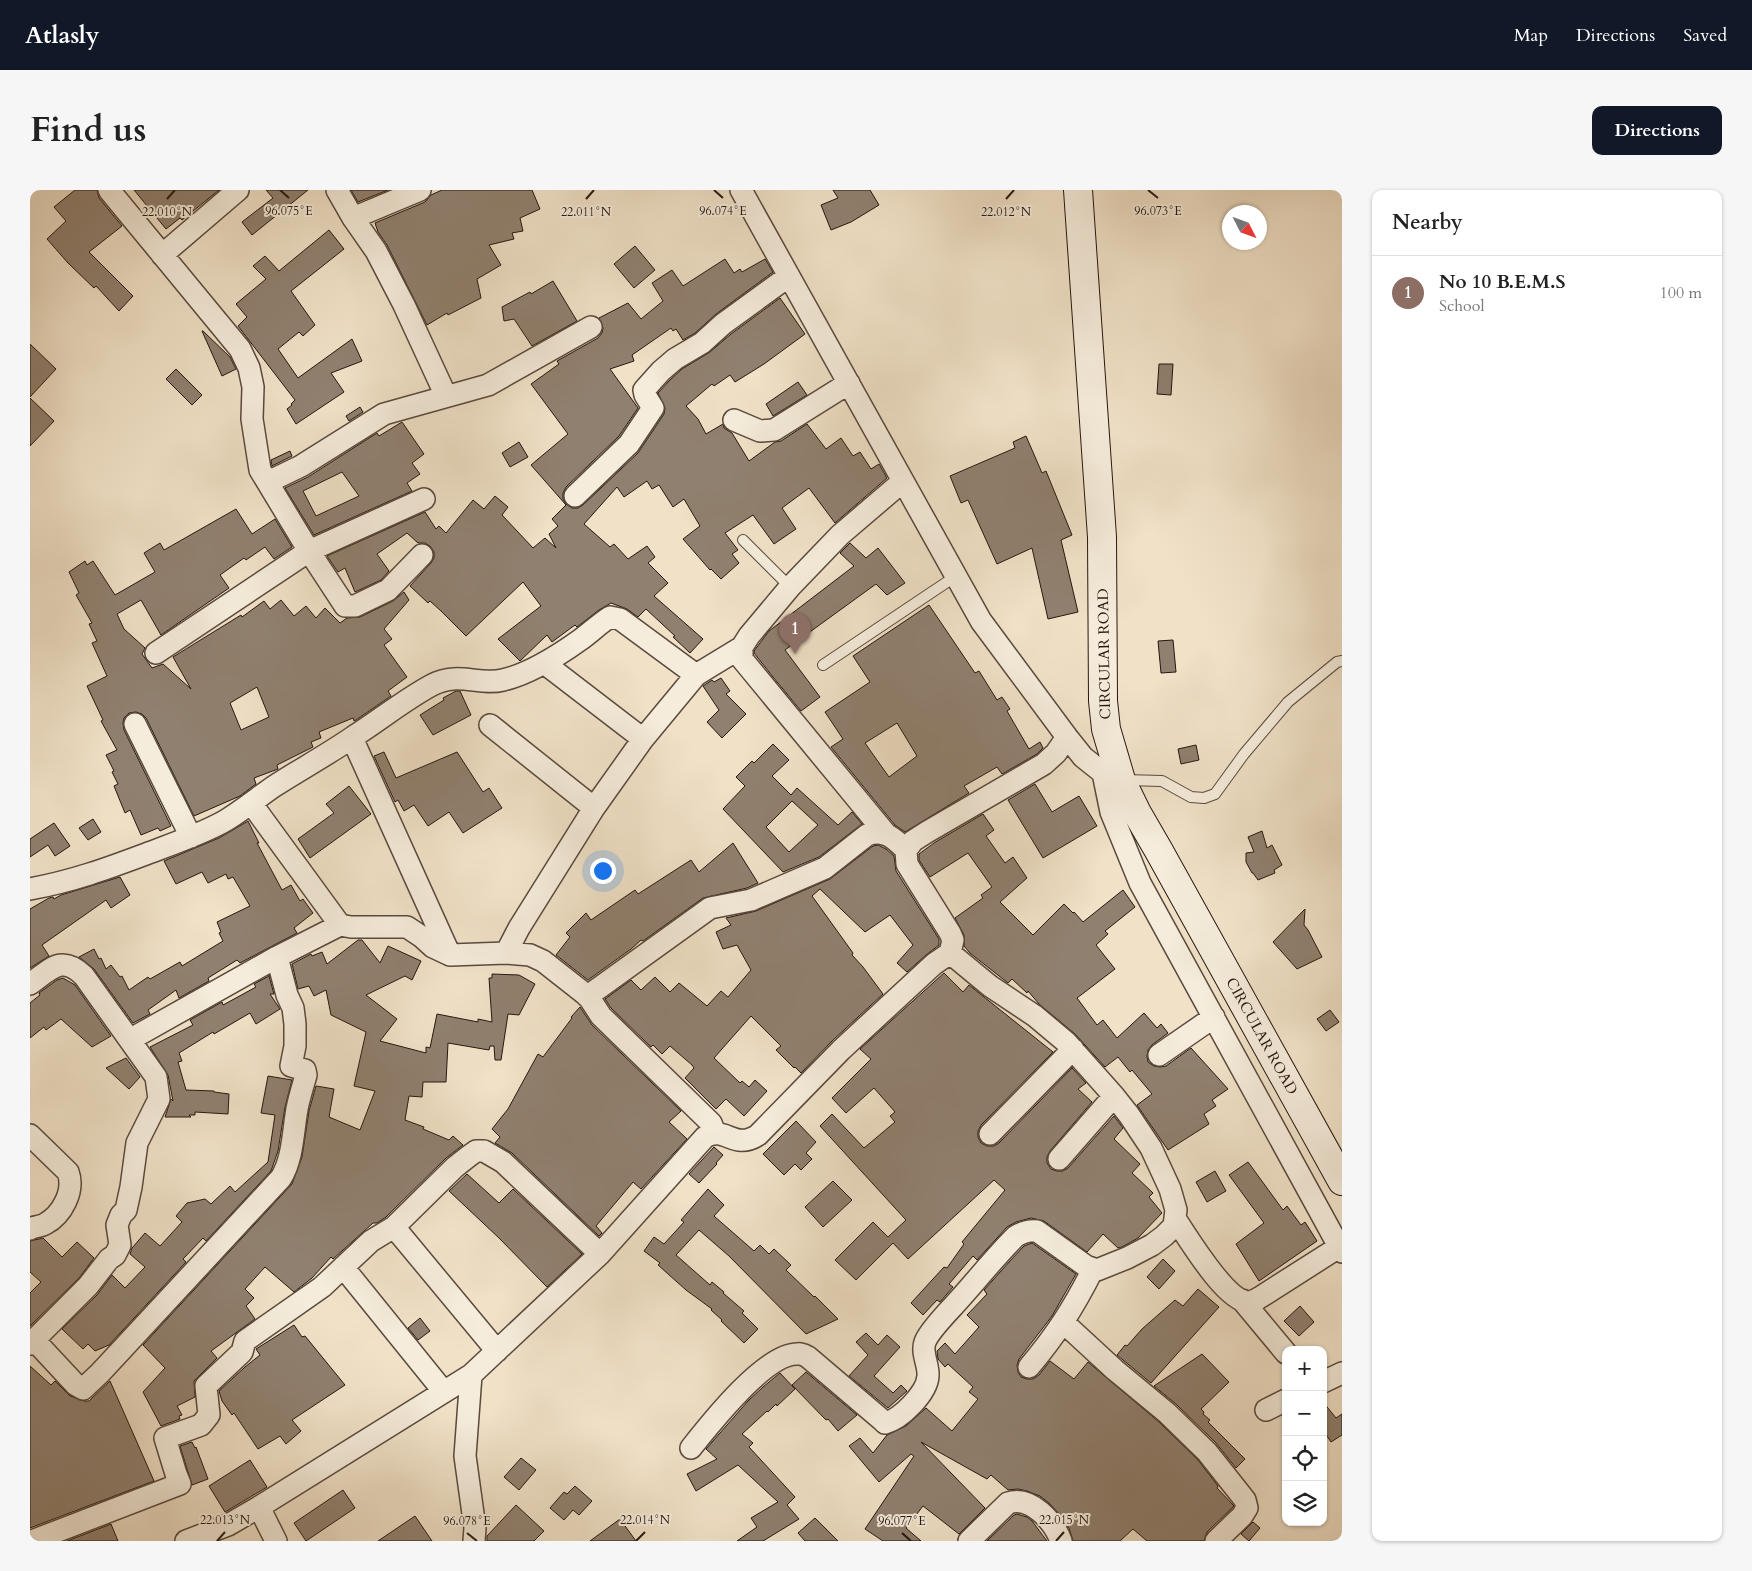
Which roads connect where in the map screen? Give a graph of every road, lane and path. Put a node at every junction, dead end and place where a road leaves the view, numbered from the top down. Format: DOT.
graph roads {
  1 [pos="109,190"];
  2 [pos="238,190"];
  3 [pos="338,190"];
  4 [pos="420,190"];
  5 [pos="743,190"];
  6 [pos="1078,190"];
  7 [pos="353,218"];
  8 [pos="162,255"];
  9 [pos="789,276"];
  10 [pos="591,327"];
  11 [pos="849,383"];
  12 [pos="446,396"];
  13 [pos="734,420"];
  14 [pos="268,482"];
  15 [pos="902,482"];
  16 [pos="575,496"];
  17 [pos="424,499"];
  18 [pos="743,540"];
  19 [pos="309,551"];
  20 [pos="422,556"];
  21 [pos="956,576"];
  22 [pos="790,587"];
  23 [pos="742,647"];
  24 [pos="156,653"];
  25 [pos="1342,661"];
  26 [pos="544,663"];
  27 [pos="823,665"];
  28 [pos="696,675"];
  29 [pos="135,724"];
  30 [pos="490,725"];
  31 [pos="1067,737"];
  32 [pos="352,738"];
  33 [pos="643,739"];
  34 [pos="1112,776"];
  35 [pos="251,803"];
  36 [pos="594,808"];
  37 [pos="886,834"];
  38 [pos="191,836"];
  39 [pos="906,850"];
  40 [pos="30,889"];
  41 [pos="340,925"];
  42 [pos="506,953"];
  43 [pos="950,953"];
  44 [pos="450,955"];
  45 [pos="277,957"];
  46 [pos="30,984"];
  47 [pos="585,994"];
  48 [pos="1214,1017"];
  49 [pos="131,1039"];
  50 [pos="1073,1049"];
  51 [pos="1159,1055"];
  52 [pos="1114,1096"];
  53 [pos="715,1133"];
  54 [pos="990,1134"];
  55 [pos="30,1135"];
  56 [pos="1058,1159"];
  57 [pos="1342,1180"];
  58 [pos="1176,1220"];
  59 [pos="394,1228"];
  60 [pos="30,1229"];
  61 [pos="1341,1249"];
  62 [pos="600,1254"];
  63 [pos="343,1267"];
  64 [pos="1093,1269"];
  65 [pos="1242,1300"];
  66 [pos="1064,1322"];
  67 [pos="32,1342"];
  68 [pos="1282,1348"];
  69 [pos="497,1351"];
  70 [pos="1029,1367"];
  71 [pos="1342,1373"];
  72 [pos="471,1375"];
  73 [pos="1327,1380"];
  74 [pos="444,1392"];
  75 [pos="1282,1402"];
  76 [pos="1266,1410"];
  77 [pos="690,1448"];
  78 [pos="259,1508"];
  79 [pos="229,1533"];
  80 [pos="32,1541"];
  81 [pos="186,1541"];
  82 [pos="276,1541"];
  83 [pos="474,1541"];
  84 [pos="969,1541"];
  85 [pos="1061,1541"];
  86 [pos="1216,1541"];
  1 -- 8 [label="street"];
  2 -- 8 [label="street"];
  3 -- 7 [label="street"];
  4 -- 7 [label="street"];
  5 -- 9 [label="street"];
  6 -- 34 [label="main road, CIRCULAR ROAD"];
  7 -- 12 [label="street"];
  8 -- 14 [label="street"];
  9 -- 11 [label="street"];
  9 -- 16 [label="street"];
  10 -- 12 [label="street"];
  11 -- 13 [label="street"];
  11 -- 15 [label="street"];
  12 -- 14 [label="street"];
  14 -- 19 [label="street"];
  15 -- 21 [label="street"];
  15 -- 22 [label="street"];
  17 -- 19 [label="street"];
  18 -- 22 [label="lane"];
  19 -- 20 [label="street"];
  19 -- 24 [label="street"];
  21 -- 27 [label="lane"];
  21 -- 31 [label="street"];
  22 -- 23 [label="street"];
  23 -- 28 [label="street"];
  23 -- 37 [label="street"];
  25 -- 34 [label="lane"];
  26 -- 28 [label="street"];
  26 -- 32 [label="street"];
  26 -- 33 [label="street"];
  28 -- 33 [label="street"];
  29 -- 38 [label="street"];
  30 -- 36 [label="street"];
  31 -- 34 [label="street"];
  31 -- 39 [label="street"];
  32 -- 35 [label="street"];
  32 -- 44 [label="street"];
  33 -- 36 [label="street"];
  34 -- 48 [label="street"];
  34 -- 57 [label="main road, CIRCULAR ROAD"];
  35 -- 38 [label="street"];
  35 -- 41 [label="street"];
  36 -- 42 [label="street"];
  37 -- 39 [label="street"];
  37 -- 47 [label="street"];
  38 -- 40 [label="street"];
  39 -- 43 [label="street"];
  41 -- 44 [label="street"];
  41 -- 45 [label="street"];
  42 -- 44 [label="street"];
  42 -- 47 [label="street"];
  43 -- 50 [label="street"];
  43 -- 53 [label="street"];
  45 -- 49 [label="street"];
  45 -- 67 [label="street"];
  46 -- 49 [label="street"];
  47 -- 53 [label="street"];
  48 -- 51 [label="street"];
  48 -- 61 [label="street"];
  49 -- 67 [label="street"];
  50 -- 52 [label="street"];
  50 -- 54 [label="street"];
  52 -- 56 [label="street"];
  52 -- 58 [label="street"];
  53 -- 62 [label="street"];
  55 -- 60 [label="street"];
  58 -- 64 [label="street"];
  58 -- 65 [label="street"];
  59 -- 62 [label="street"];
  59 -- 63 [label="street"];
  59 -- 69 [label="street"];
  61 -- 65 [label="street"];
  62 -- 69 [label="street"];
  63 -- 74 [label="street"];
  63 -- 80 [label="street"];
  64 -- 66 [label="street"];
  64 -- 77 [label="street"];
  65 -- 68 [label="street"];
  66 -- 70 [label="street"];
  66 -- 86 [label="street"];
  69 -- 72 [label="street"];
  71 -- 73 [label="street"];
  72 -- 74 [label="street"];
  72 -- 83 [label="street"];
  74 -- 78 [label="street"];
  75 -- 76 [label="street"];
  78 -- 79 [label="street"];
  78 -- 82 [label="street"];
  79 -- 81 [label="street"];
  84 -- 85 [label="street"];
}
